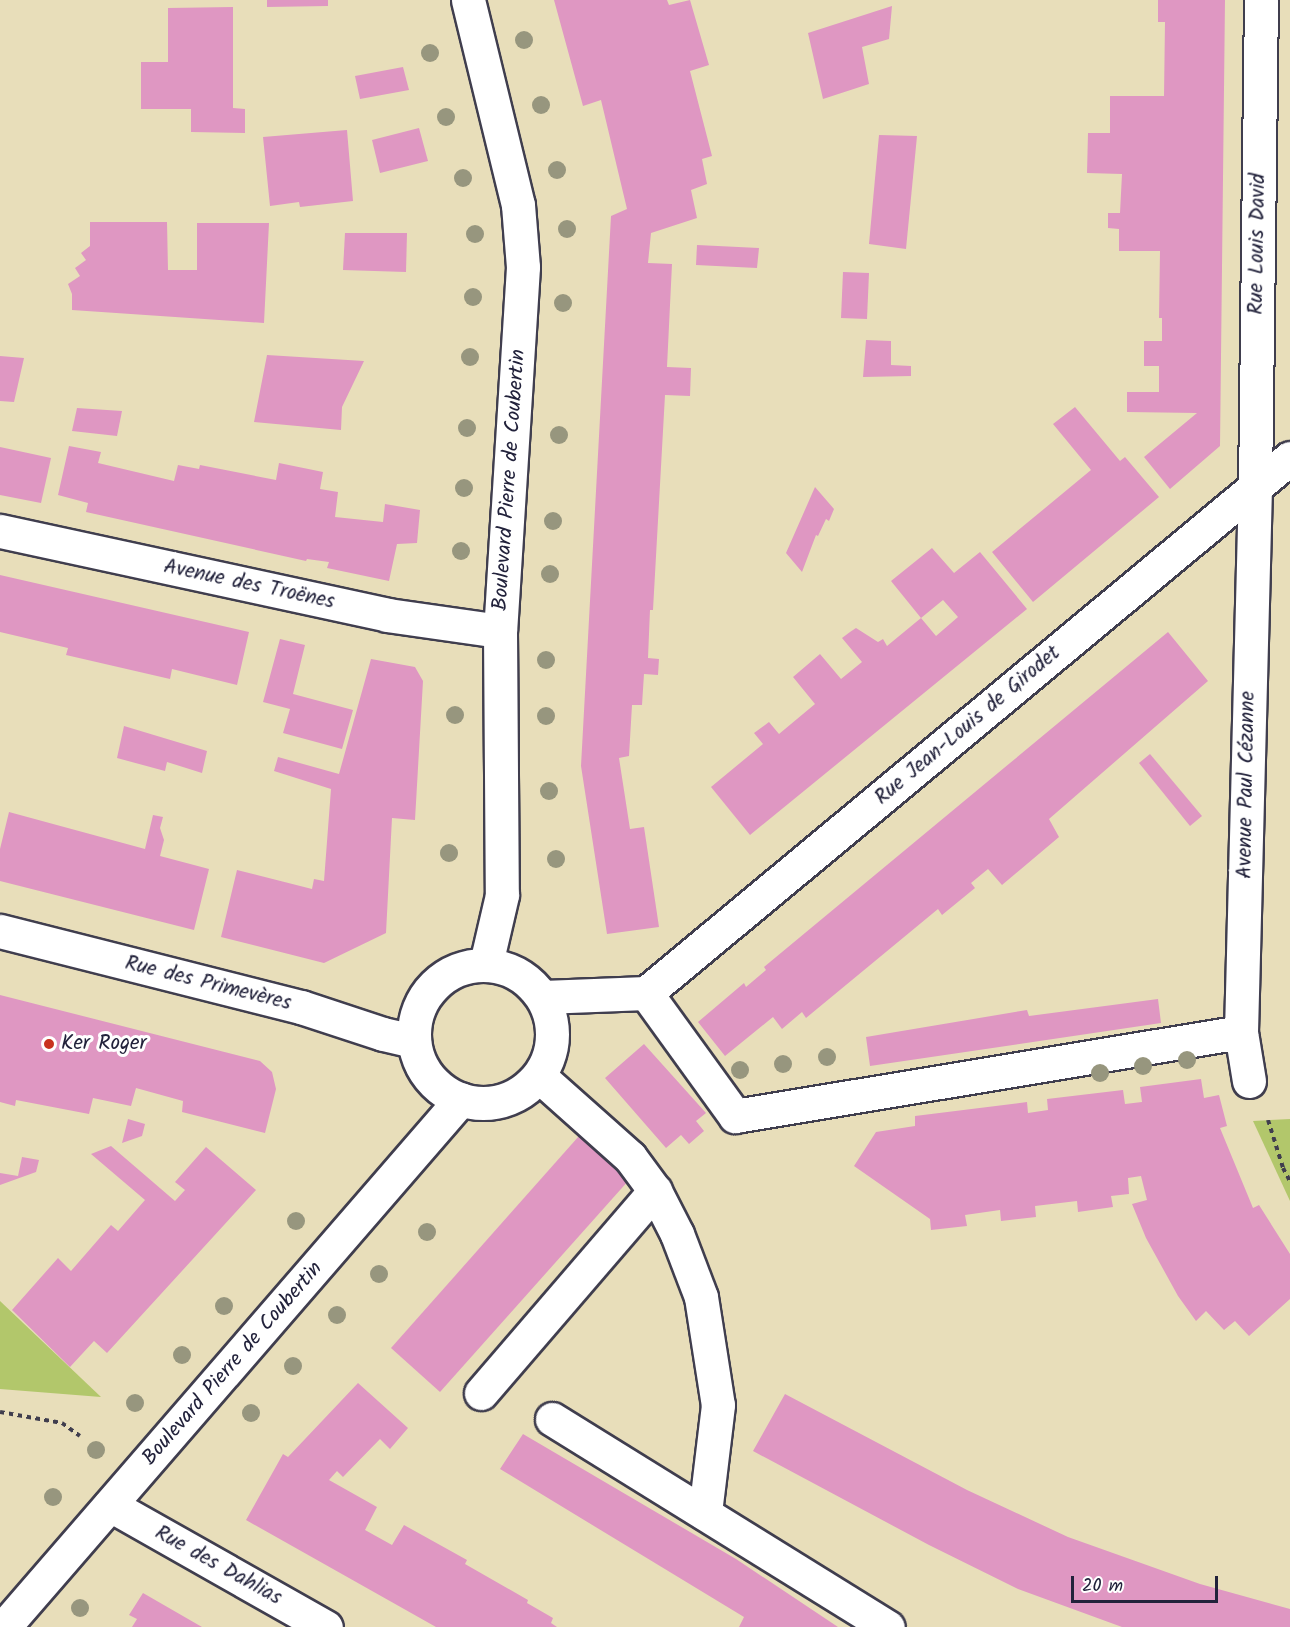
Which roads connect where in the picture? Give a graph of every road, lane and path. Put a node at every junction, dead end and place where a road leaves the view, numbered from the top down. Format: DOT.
graph roads {
  1 [pos="468,0"];
  2 [pos="1261,0"];
  3 [pos="1290,458"];
  4 [pos="1255,488"];
  5 [pos="0,531"];
  6 [pos="500,631"];
  7 [pos="0,931"];
  8 [pos="486,964"];
  9 [pos="646,993"];
  10 [pos="543,997"];
  11 [pos="1241,1032"];
  12 [pos="414,1041"];
  13 [pos="538,1076"];
  14 [pos="1249,1081"];
  15 [pos="460,1099"];
  16 [pos="1290,1181"];
  17 [pos="655,1191"];
  18 [pos="481,1393"];
  19 [pos="0,1412"];
  20 [pos="552,1419"];
  21 [pos="80,1436"];
  22 [pos="110,1505"];
  23 [pos="705,1513"];
  24 [pos="4,1627"];
  25 [pos="326,1627"];
  26 [pos="888,1627"];
  1 -- 6 [label="street, Boulevard Pierre de Coubertin"];
  2 -- 4 [label="street, Rue Louis David"];
  3 -- 4 [label="street, Rue Jean-Louis de Girodet"];
  4 -- 9 [label="street, Rue Jean-Louis de Girodet"];
  4 -- 11 [label="street, Avenue Paul Cézanne"];
  5 -- 6 [label="street, Avenue des Troënes"];
  6 -- 8 [label="street, Boulevard Pierre de Coubertin"];
  7 -- 12 [label="street, Rue des Primevères"];
  8 -- 10 [label="street"];
  8 -- 12 [label="street"];
  9 -- 10 [label="street"];
  9 -- 11 [label="street"];
  10 -- 13 [label="street"];
  11 -- 14 [label="street, Avenue Paul Cézanne"];
  12 -- 15 [label="street"];
  13 -- 15 [label="street"];
  13 -- 17 [label="street"];
  14 -- 16 [label="path"];
  15 -- 22 [label="street, Boulevard Pierre de Coubertin"];
  17 -- 18 [label="street"];
  17 -- 23 [label="street"];
  19 -- 21 [label="path"];
  20 -- 23 [label="street"];
  22 -- 24 [label="street, Boulevard Pierre de Coubertin"];
  22 -- 25 [label="street, Rue des Dahlias"];
  23 -- 26 [label="street"];
}
